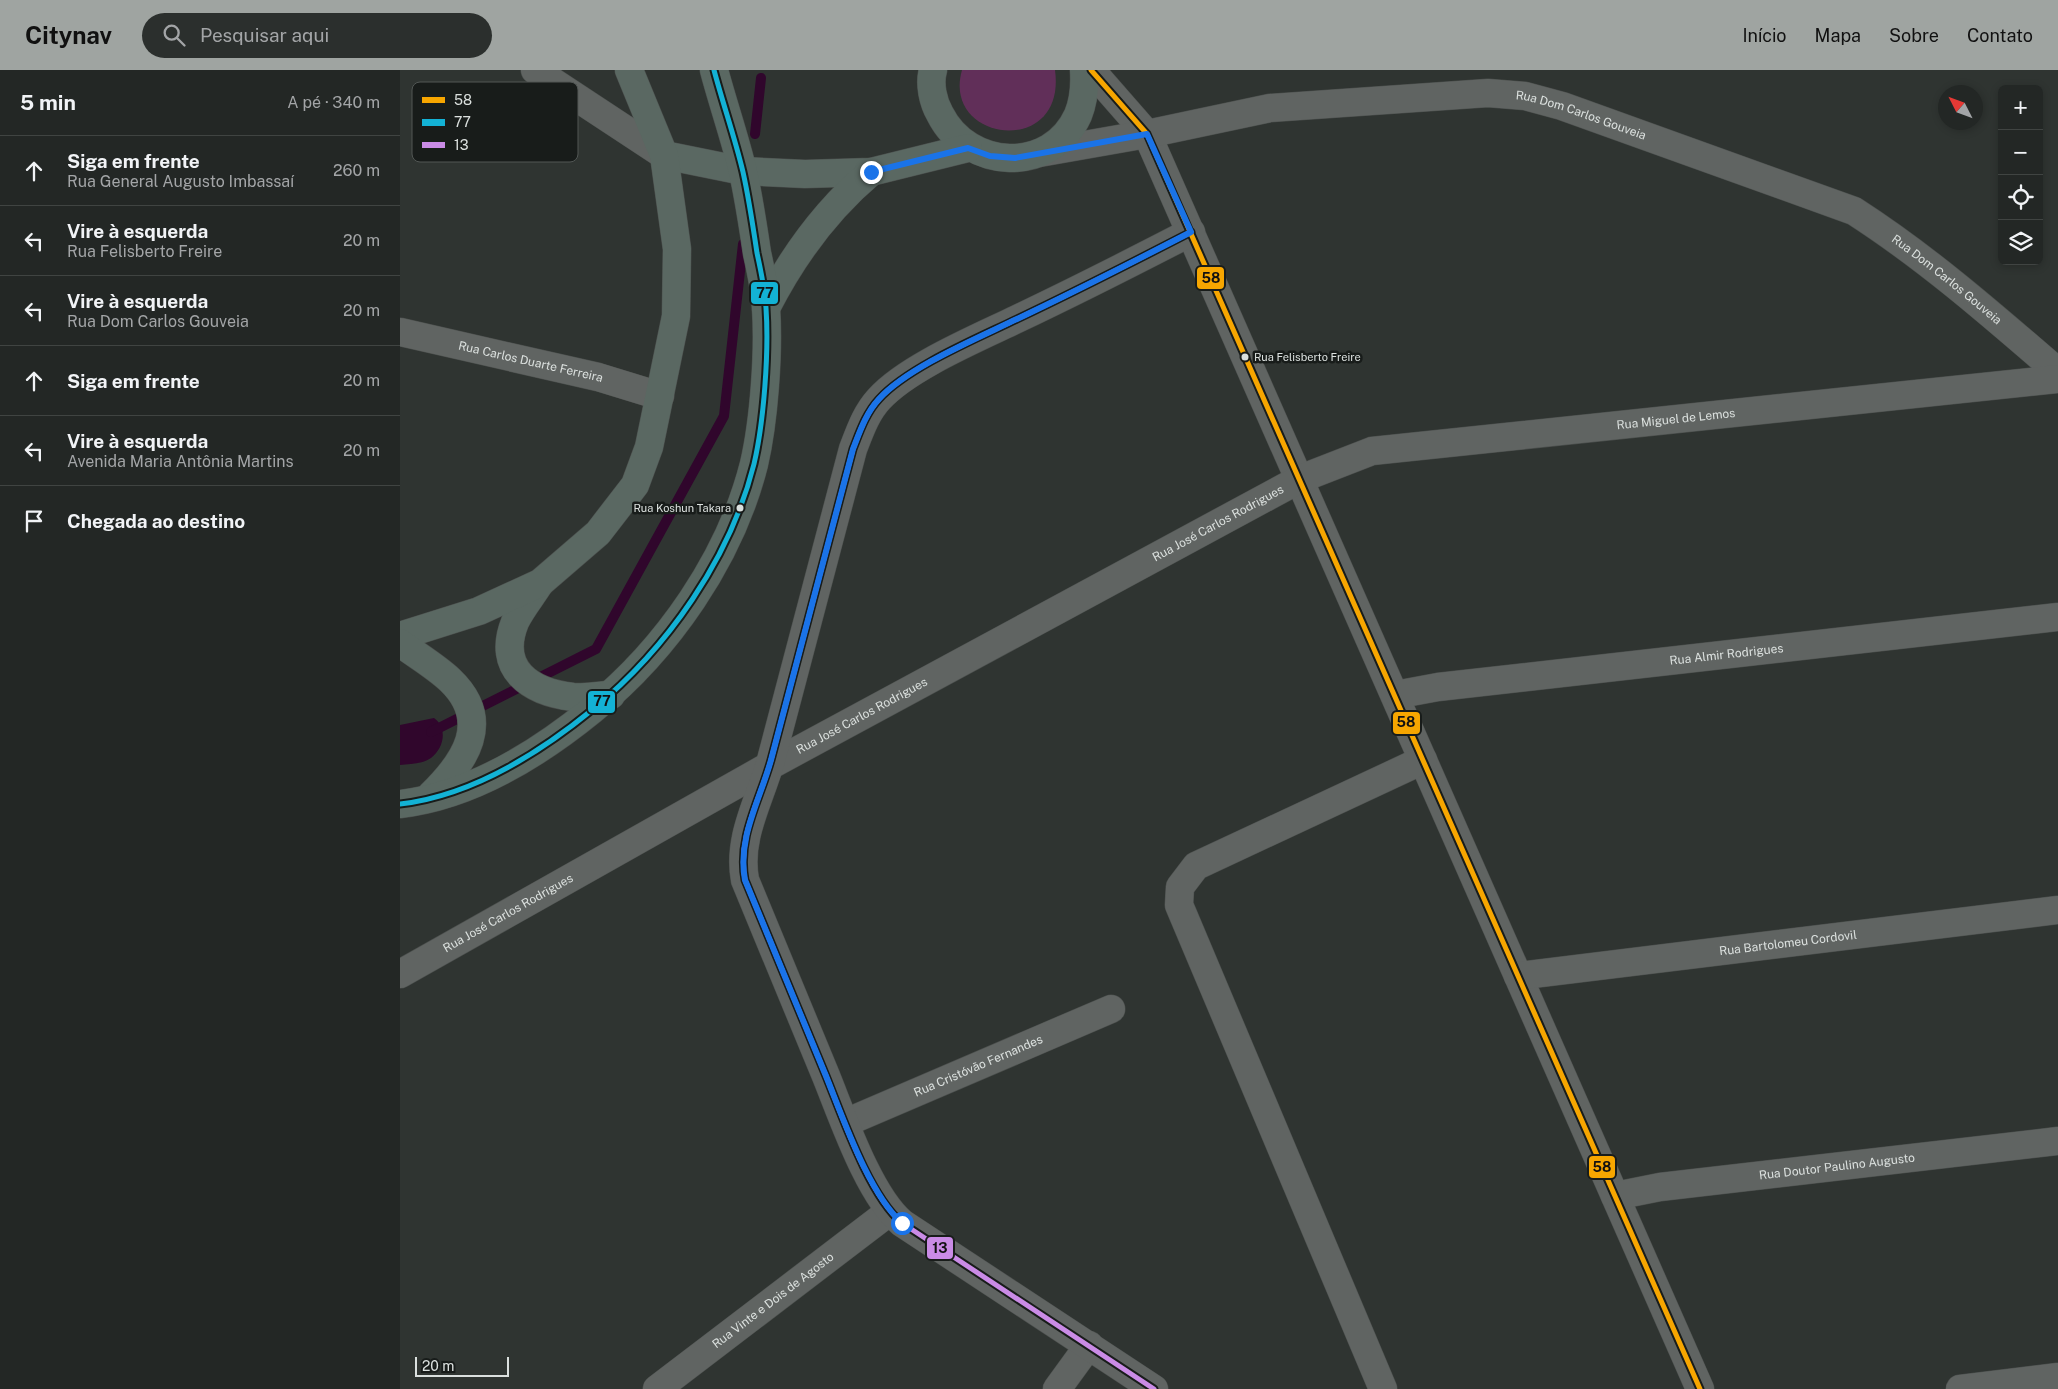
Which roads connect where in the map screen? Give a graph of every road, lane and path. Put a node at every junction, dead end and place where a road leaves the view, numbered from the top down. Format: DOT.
graph roads {
  1 [pos="535,70"];
  2 [pos="629,70"];
  3 [pos="714,70"];
  4 [pos="933,70"];
  5 [pos="1084,70"];
  6 [pos="1090,70"];
  7 [pos="553,82"];
  8 [pos="578,98"];
  9 [pos="1147,134"];
  10 [pos="968,148"];
  11 [pos="1039,153"];
  12 [pos="664,155"];
  13 [pos="743,172"];
  14 [pos="871,172"];
  15 [pos="1191,232"];
  16 [pos="766,308"];
  17 [pos="400,332"];
  18 [pos="2058,372"];
  19 [pos="2058,379"];
  20 [pos="660,396"];
  21 [pos="1300,479"];
  22 [pos="540,583"];
  23 [pos="2058,617"];
  24 [pos="400,636"];
  25 [pos="400,643"];
  26 [pos="611,695"];
  27 [pos="1395,695"];
  28 [pos="1423,760"];
  29 [pos="769,766"];
  30 [pos="412,803"];
  31 [pos="2058,910"];
  32 [pos="400,974"];
  33 [pos="1518,976"];
  34 [pos="1112,1008"];
  35 [pos="845,1123"];
  36 [pos="2058,1141"];
  37 [pos="1615,1196"];
  38 [pos="889,1212"];
  39 [pos="1089,1345"];
  40 [pos="2058,1377"];
  41 [pos="657,1389"];
  42 [pos="1057,1389"];
  43 [pos="1154,1389"];
  44 [pos="1383,1389"];
  45 [pos="1700,1389"];
  46 [pos="1960,1389"];
  1 -- 7 [label="street"];
  2 -- 12 [label="main road"];
  3 -- 13 [label="main road"];
  4 -- 10 [label="main road"];
  5 -- 11 [label="main road"];
  6 -- 9 [label="street"];
  8 -- 12 [label="street"];
  9 -- 11 [label="street, Rua Dom Carlos Gouveia"];
  9 -- 15 [label="street"];
  9 -- 18 [label="street, Rua Dom Carlos Gouveia"];
  10 -- 11 [label="main road"];
  10 -- 14 [label="main road"];
  12 -- 13 [label="main road"];
  12 -- 20 [label="main road"];
  13 -- 14 [label="main road"];
  13 -- 16 [label="main road"];
  14 -- 16 [label="main road"];
  15 -- 21 [label="street"];
  15 -- 29 [label="street"];
  16 -- 26 [label="main road"];
  17 -- 20 [label="street, Rua Carlos Duarte Ferreira"];
  19 -- 21 [label="street, Rua Miguel de Lemos"];
  20 -- 22 [label="main road"];
  21 -- 27 [label="street"];
  21 -- 29 [label="street, Rua José Carlos Rodrigues"];
  22 -- 24 [label="main road"];
  22 -- 26 [label="main road"];
  23 -- 27 [label="street, Rua Almir Rodrigues"];
  25 -- 30 [label="main road"];
  26 -- 30 [label="main road"];
  27 -- 28 [label="street"];
  28 -- 33 [label="street"];
  28 -- 44 [label="street"];
  29 -- 32 [label="street, Rua José Carlos Rodrigues"];
  29 -- 35 [label="street"];
  31 -- 33 [label="street, Rua Bartolomeu Cordovil"];
  33 -- 37 [label="street"];
  34 -- 35 [label="street, Rua Cristóvão Fernandes"];
  35 -- 38 [label="street"];
  36 -- 37 [label="street, Rua Doutor Paulino Augusto"];
  37 -- 45 [label="street"];
  38 -- 39 [label="street"];
  38 -- 41 [label="street, Rua Vinte e Dois de Agosto"];
  39 -- 42 [label="street"];
  39 -- 43 [label="street"];
  40 -- 46 [label="street"];
}
